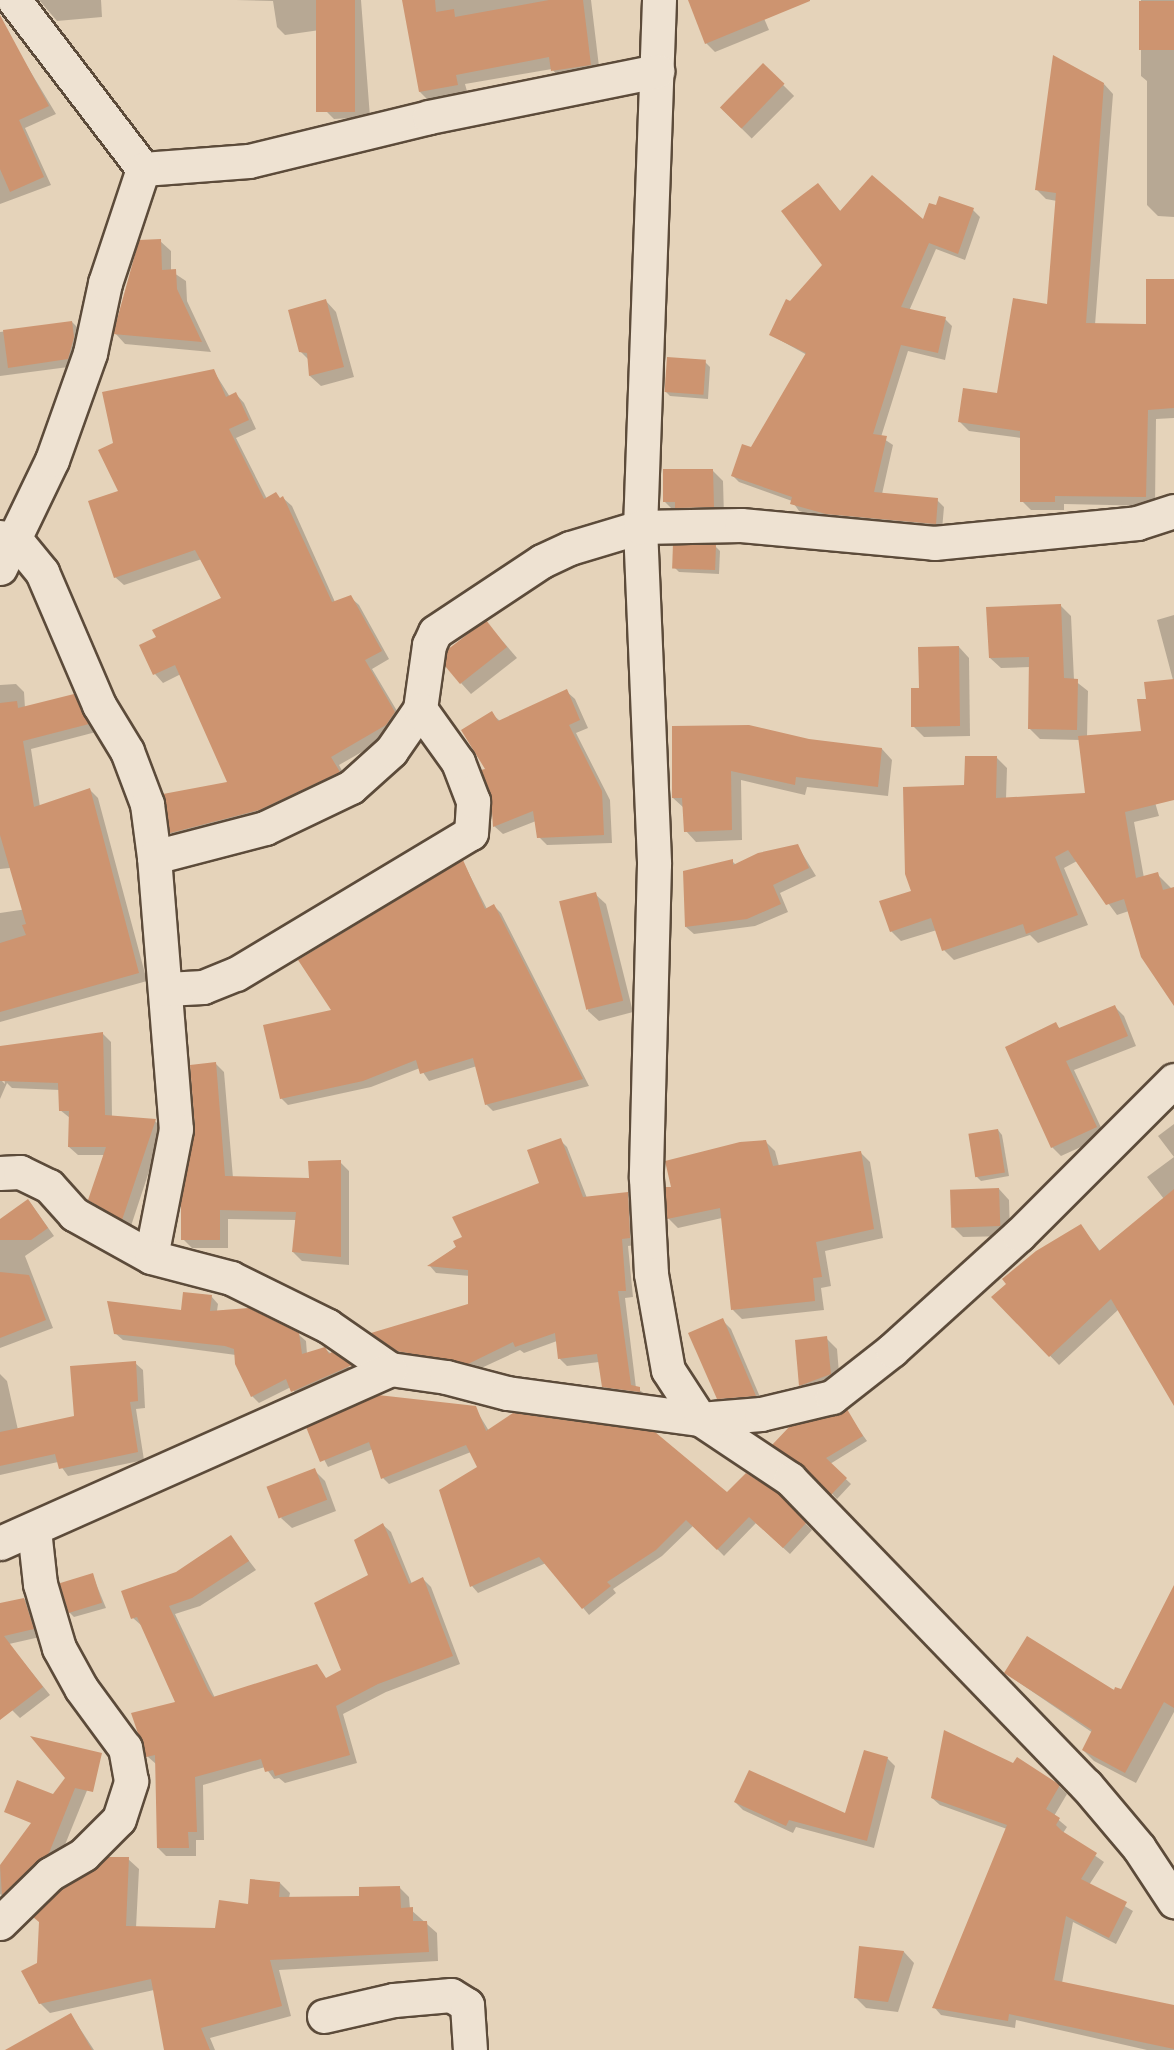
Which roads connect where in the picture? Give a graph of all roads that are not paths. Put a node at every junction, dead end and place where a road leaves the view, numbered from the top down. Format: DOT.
graph roads {
  1 [pos="14,0"];
  2 [pos="659,0"];
  3 [pos="657,71"];
  4 [pos="143,169"];
  5 [pos="1174,511"];
  6 [pos="640,527"];
  7 [pos="8,538"];
  8 [pos="0,568"];
  9 [pos="420,709"];
  10 [pos="154,857"];
  11 [pos="166,989"];
  12 [pos="1174,1080"];
  13 [pos="0,1173"];
  14 [pos="151,1257"];
  15 [pos="390,1369"];
  16 [pos="700,1419"];
  17 [pos="34,1530"];
  18 [pos="0,1543"];
  19 [pos="1174,1901"];
  20 [pos="0,1923"];
  21 [pos="324,2016"];
  22 [pos="470,2050"];
  1 -- 4 [label="street"];
  2 -- 3 [label="street"];
  3 -- 4 [label="street"];
  3 -- 6 [label="street"];
  4 -- 7 [label="street"];
  5 -- 6 [label="street"];
  6 -- 9 [label="street"];
  6 -- 16 [label="street"];
  7 -- 8 [label="street"];
  7 -- 10 [label="street"];
  9 -- 10 [label="street"];
  9 -- 11 [label="street"];
  10 -- 11 [label="street"];
  11 -- 14 [label="street"];
  12 -- 16 [label="street"];
  13 -- 14 [label="street"];
  14 -- 15 [label="street"];
  15 -- 16 [label="street"];
  15 -- 17 [label="street"];
  16 -- 19 [label="street"];
  17 -- 18 [label="street"];
  17 -- 20 [label="street"];
  21 -- 22 [label="street"];
}
